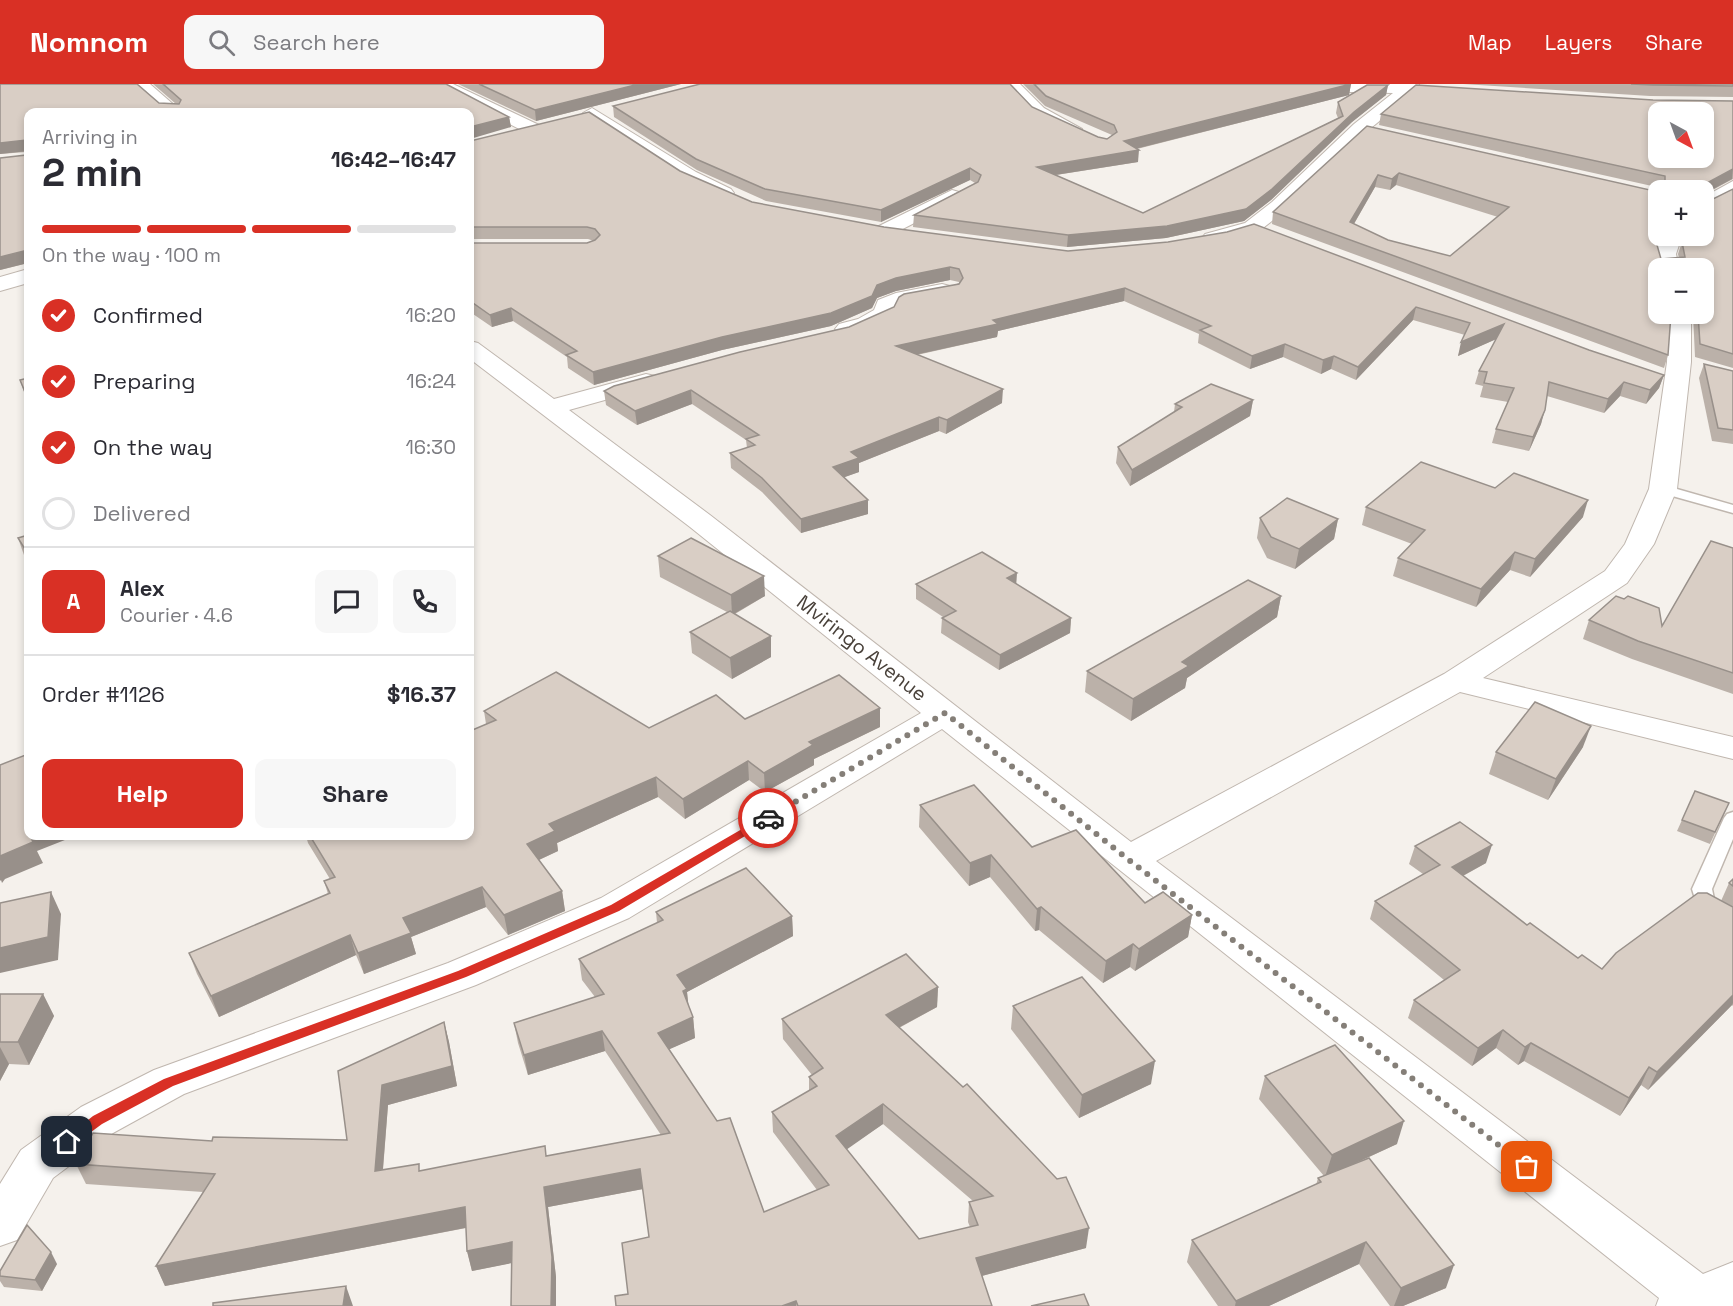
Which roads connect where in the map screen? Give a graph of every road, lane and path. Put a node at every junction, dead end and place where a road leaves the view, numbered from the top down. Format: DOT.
graph roads {
  1 [pos="140,84"];
  2 [pos="440,84"];
  3 [pos="1010,84"];
  4 [pos="1286,85"];
  5 [pos="1410,86"];
  6 [pos="1432,90"];
  7 [pos="168,108"];
  8 [pos="615,108"];
  9 [pos="592,113"];
  10 [pos="573,118"];
  11 [pos="552,124"];
  12 [pos="1360,128"];
  13 [pos="532,129"];
  14 [pos="1382,133"];
  15 [pos="512,135"];
  16 [pos="1087,135"];
  17 [pos="969,188"];
  18 [pos="739,199"];
  19 [pos="862,226"];
  20 [pos="885,231"];
  21 [pos="919,235"];
  22 [pos="1190,242"];
  23 [pos="24,277"];
  24 [pos="0,284"];
  25 [pos="950,289"];
  26 [pos="1680,324"];
  27 [pos="822,336"];
  28 [pos="474,351"];
  29 [pos="664,376"];
  30 [pos="550,408"];
  31 [pos="1663,489"];
  32 [pos="1733,509"];
  33 [pos="1456,681"];
  34 [pos="945,713"];
  35 [pos="1733,748"];
  36 [pos="1733,818"];
  37 [pos="1129,860"];
  38 [pos="1733,922"];
  39 [pos="0,1225"];
  40 [pos="1704,1299"];
  1 -- 7 [label="street"];
  2 -- 13 [label="street"];
  3 -- 16 [label="street"];
  4 -- 5 [label="street"];
  5 -- 6 [label="street"];
  5 -- 12 [label="street"];
  8 -- 9 [label="street"];
  9 -- 10 [label="street"];
  9 -- 18 [label="street"];
  11 -- 13 [label="street"];
  12 -- 14 [label="street"];
  12 -- 22 [label="street"];
  13 -- 15 [label="street"];
  17 -- 20 [label="street"];
  19 -- 20 [label="street"];
  20 -- 21 [label="street"];
  23 -- 24 [label="street"];
  25 -- 27 [label="street"];
  26 -- 31 [label="street"];
  28 -- 30 [label="street, Mviringo Avenue"];
  29 -- 30 [label="street"];
  30 -- 34 [label="street, Mviringo Avenue"];
  31 -- 32 [label="lane"];
  31 -- 33 [label="street"];
  33 -- 35 [label="street"];
  33 -- 37 [label="street"];
  34 -- 37 [label="street, Mviringo Avenue"];
  34 -- 39 [label="street"];
  36 -- 38 [label="lane"];
  37 -- 40 [label="street, Mviringo Avenue"];
}
